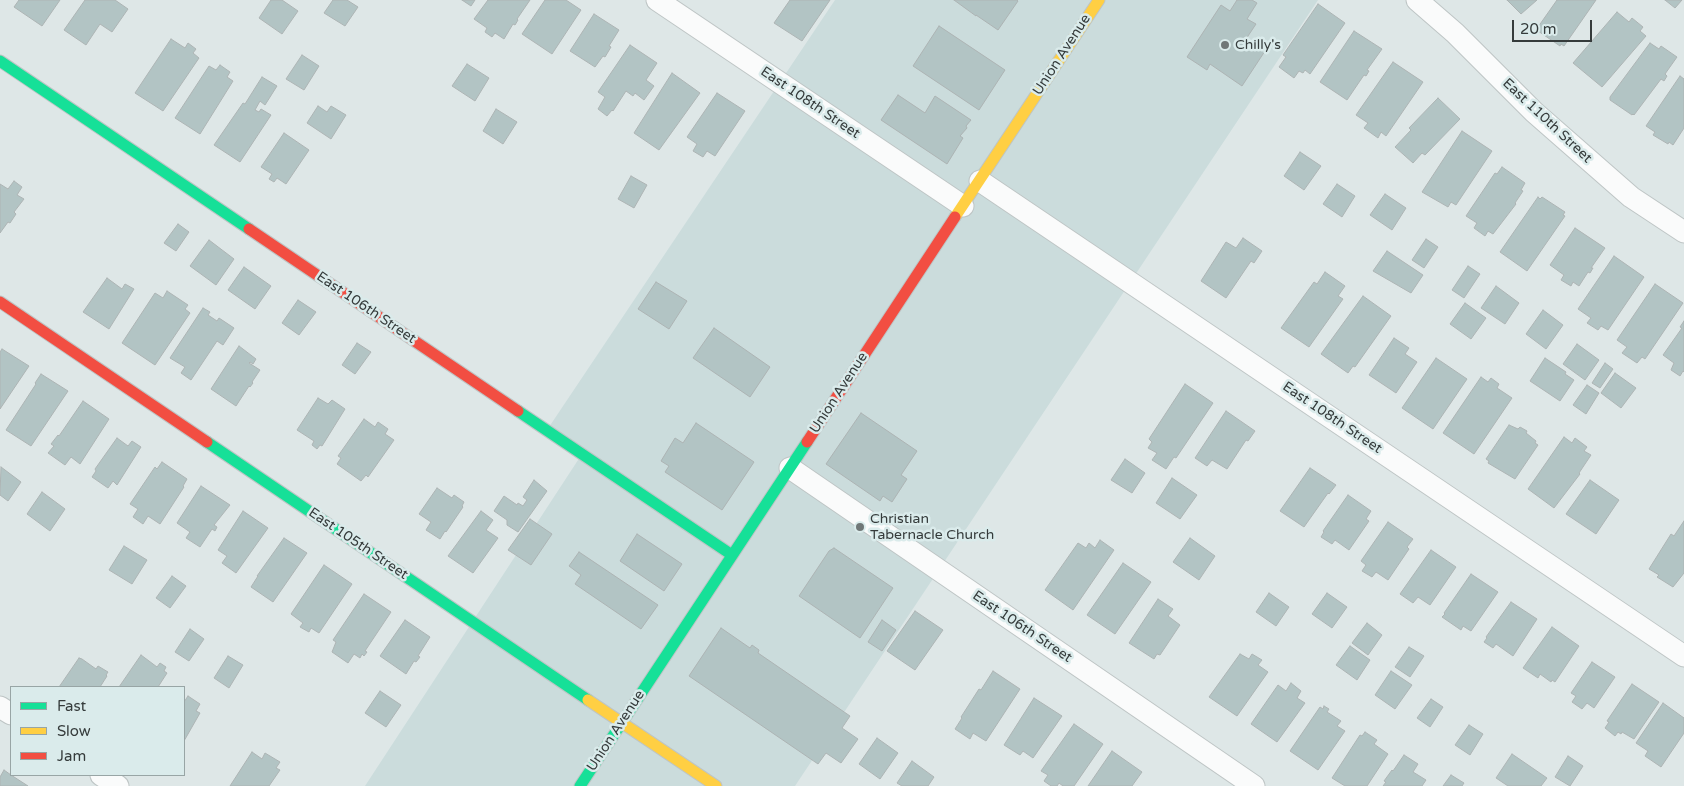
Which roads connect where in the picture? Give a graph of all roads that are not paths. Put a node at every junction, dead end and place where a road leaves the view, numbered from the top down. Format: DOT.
graph roads {
  1 [pos="657,0"];
  2 [pos="1099,0"];
  3 [pos="1417,0"];
  4 [pos="0,61"];
  5 [pos="980,181"];
  6 [pos="963,206"];
  7 [pos="1684,232"];
  8 [pos="0,302"];
  9 [pos="790,468"];
  10 [pos="732,555"];
  11 [pos="1684,656"];
  12 [pos="622,722"];
  13 [pos="103,776"];
  14 [pos="118,786"];
  15 [pos="580,786"];
  16 [pos="716,786"];
  17 [pos="1254,786"];
  1 -- 6 [label="street, East 108th Street"];
  2 -- 5 [label="street, Union Avenue"];
  3 -- 7 [label="street, East 110th Street"];
  4 -- 10 [label="street, East 106th Street"];
  5 -- 6 [label="street, Union Avenue"];
  5 -- 11 [label="street, East 108th Street"];
  6 -- 9 [label="street, Union Avenue"];
  8 -- 12 [label="street, East 105th Street"];
  9 -- 10 [label="street, Union Avenue"];
  9 -- 17 [label="street, East 106th Street"];
  10 -- 12 [label="street, Union Avenue"];
  12 -- 15 [label="street, Union Avenue"];
  12 -- 16 [label="street, East 105th Street"];
  13 -- 14 [label="street"];
}
